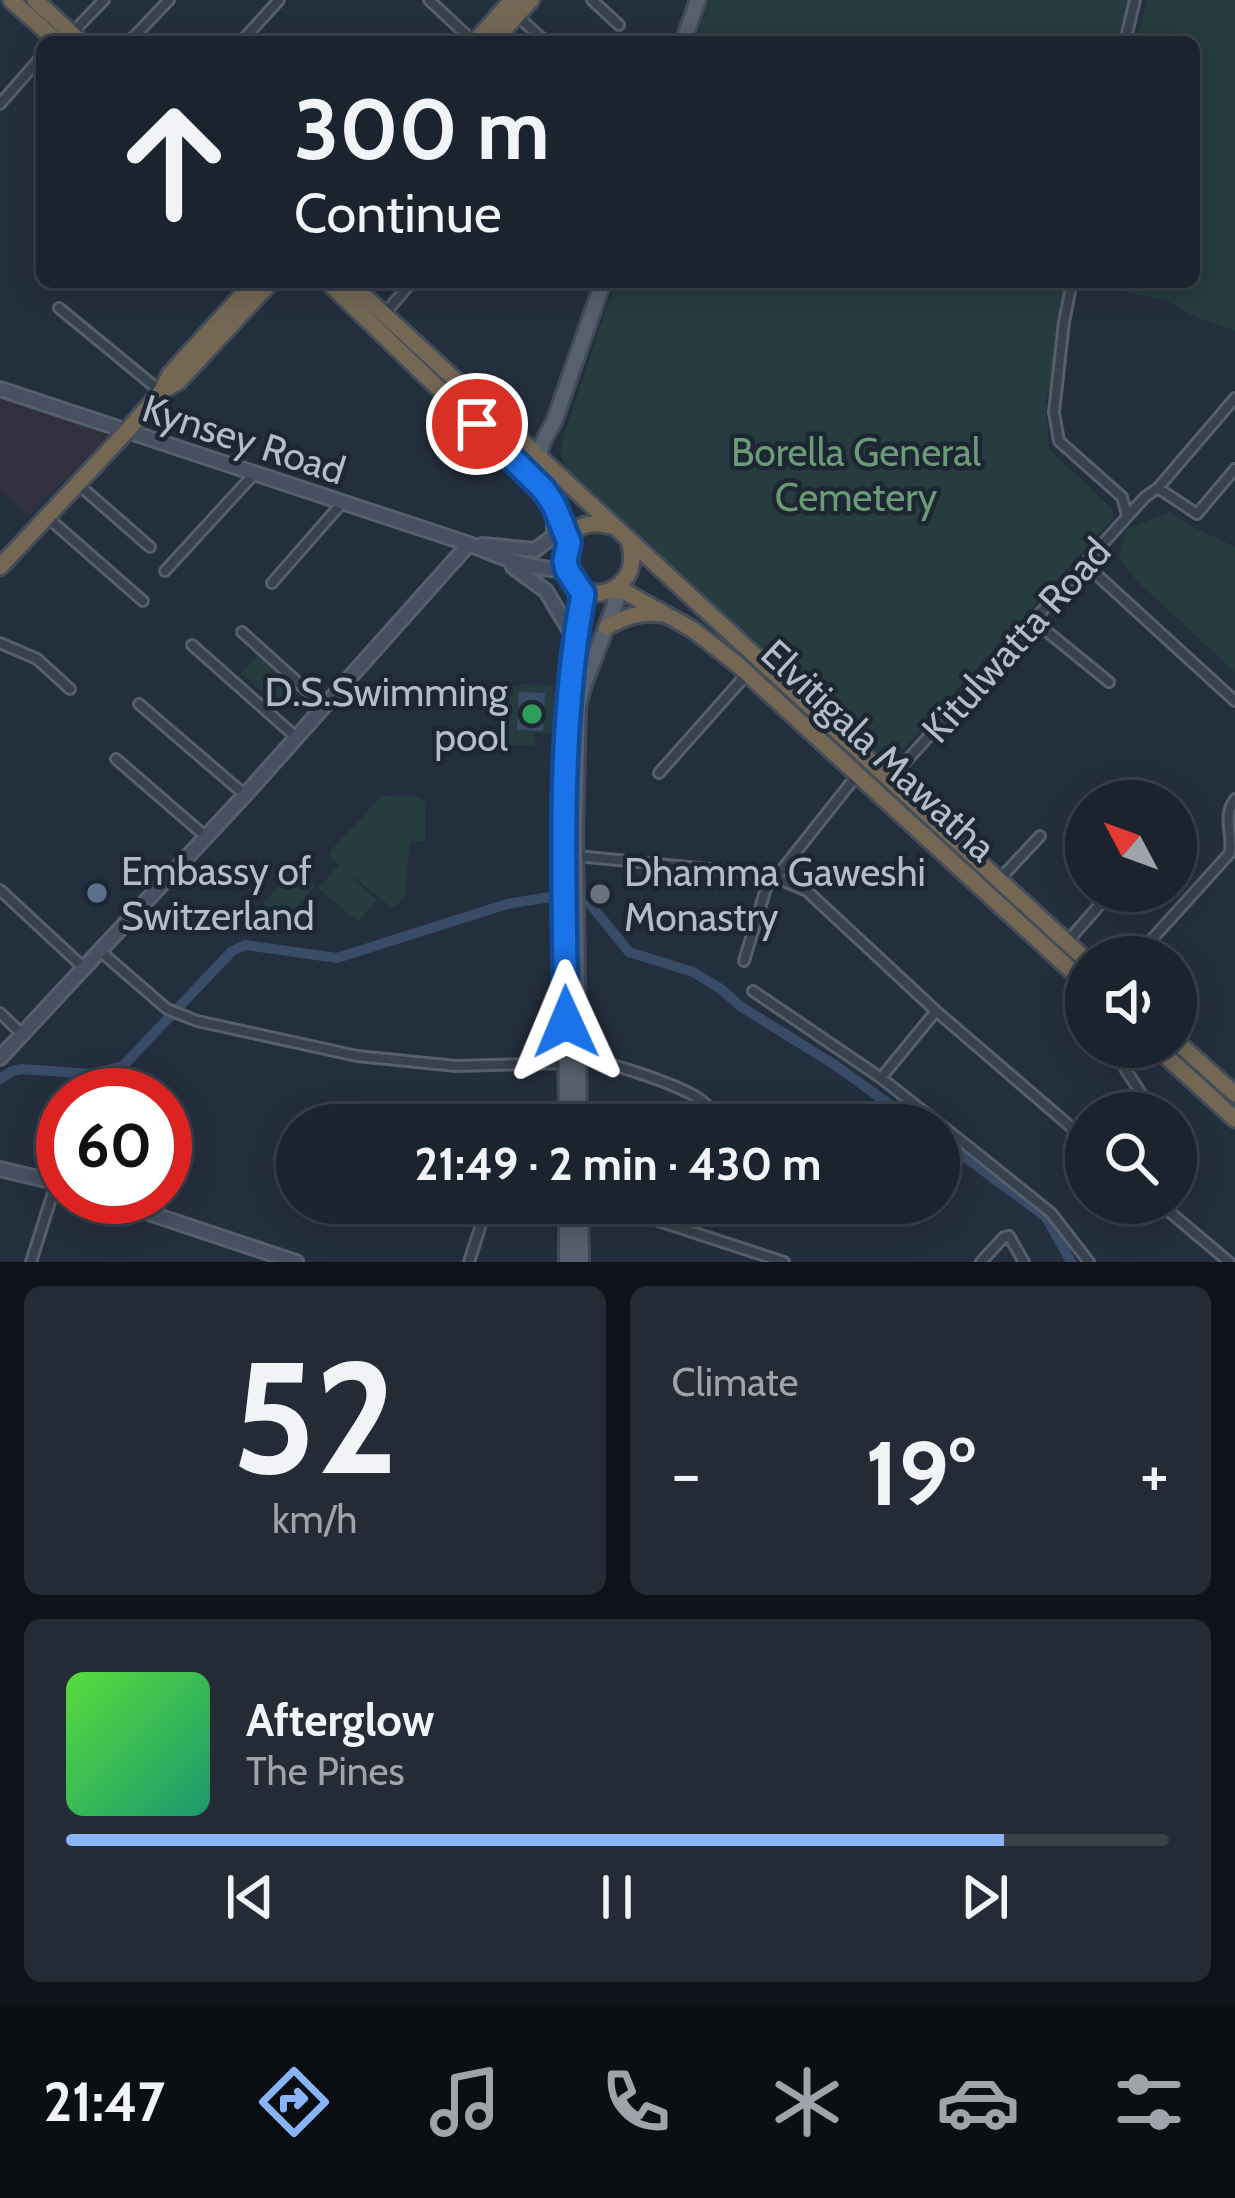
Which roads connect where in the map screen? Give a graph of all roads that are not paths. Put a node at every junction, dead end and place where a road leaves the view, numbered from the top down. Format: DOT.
graph roads {
  1 [pos="10,0"];
  2 [pos="34,0"];
  3 [pos="104,0"];
  4 [pos="169,0"];
  5 [pos="279,0"];
  6 [pos="429,0"];
  7 [pos="531,0"];
  8 [pos="592,0"];
  9 [pos="698,0"];
  10 [pos="1135,0"];
  11 [pos="514,8"];
  12 [pos="619,25"];
  13 [pos="59,36"];
  14 [pos="61,36"];
  15 [pos="68,36"];
  16 [pos="135,36"];
  17 [pos="247,36"];
  18 [pos="468,36"];
  19 [pos="481,36"];
  20 [pos="497,36"];
  21 [pos="541,36"];
  22 [pos="685,36"];
  23 [pos="1126,36"];
  24 [pos="36,63"];
  25 [pos="0,104"];
  26 [pos="249,288"];
  27 [pos="265,288"];
  28 [pos="334,288"];
  29 [pos="356,288"];
  30 [pos="407,288"];
  31 [pos="601,288"];
  32 [pos="1071,288"];
  33 [pos="59,308"];
  34 [pos="384,314"];
  35 [pos="0,389"];
  36 [pos="161,392"];
  37 [pos="1235,398"];
  38 [pos="126,432"];
  39 [pos="538,456"];
  40 [pos="255,473"];
  41 [pos="1234,474"];
  42 [pos="78,484"];
  43 [pos="1158,488"];
  44 [pos="344,502"];
  45 [pos="554,505"];
  46 [pos="47,517"];
  47 [pos="1127,517"];
  48 [pos="614,526"];
  49 [pos="569,542"];
  50 [pos="629,542"];
  51 [pos="469,544"];
  52 [pos="150,547"];
  53 [pos="535,550"];
  54 [pos="1085,564"];
  55 [pos="0,567"];
  56 [pos="166,572"];
  57 [pos="572,577"];
  58 [pos="272,583"];
  59 [pos="612,589"];
  60 [pos="143,601"];
  61 [pos="664,615"];
  62 [pos="1034,621"];
  63 [pos="608,627"];
  64 [pos="242,632"];
  65 [pos="0,643"];
  66 [pos="577,643"];
  67 [pos="192,645"];
  68 [pos="748,673"];
  69 [pos="1109,682"];
  70 [pos="70,689"];
  71 [pos="1235,701"];
  72 [pos="139,704"];
  73 [pos="324,706"];
  74 [pos="296,737"];
  75 [pos="116,759"];
  76 [pos="658,773"];
  77 [pos="858,773"];
  78 [pos="891,778"];
  79 [pos="245,795"];
  80 [pos="1235,799"];
  81 [pos="1040,836"];
  82 [pos="206,837"];
  83 [pos="575,855"];
  84 [pos="774,876"];
  85 [pos="998,881"];
  86 [pos="0,890"];
  87 [pos="1093,912"];
  88 [pos="1072,936"];
  89 [pos="1155,936"];
  90 [pos="1065,942"];
  91 [pos="100,951"];
  92 [pos="744,961"];
  93 [pos="1065,965"];
  94 [pos="84,968"];
  95 [pos="753,991"];
  96 [pos="936,1012"];
  97 [pos="0,1013"];
  98 [pos="22,1034"];
  99 [pos="0,1058"];
  100 [pos="572,1061"];
  101 [pos="1197,1065"];
  102 [pos="1190,1068"];
  103 [pos="880,1078"];
  104 [pos="1235,1094"];
  105 [pos="569,1104"];
  106 [pos="577,1104"];
  107 [pos="707,1104"];
  108 [pos="1235,1119"];
  109 [pos="1065,1122"];
  110 [pos="0,1169"];
  111 [pos="36,1177"];
  112 [pos="45,1224"];
  113 [pos="182,1224"];
  114 [pos="567,1224"];
  115 [pos="580,1224"];
  116 [pos="667,1224"];
  117 [pos="1185,1224"];
  118 [pos="480,1228"];
  119 [pos="31,1262"];
  120 [pos="296,1262"];
  121 [pos="469,1262"];
  122 [pos="567,1262"];
  123 [pos="581,1262"];
  124 [pos="784,1262"];
  125 [pos="981,1262"];
  126 [pos="1024,1262"];
  127 [pos="1089,1262"];
  128 [pos="1229,1262"];
  1 -- 13 [label="highway"];
  2 -- 14 [label="highway"];
  3 -- 15 [label="street"];
  4 -- 16 [label="street"];
  5 -- 17 [label="street"];
  6 -- 18 [label="street"];
  7 -- 11 [label="highway"];
  8 -- 12 [label="street"];
  9 -- 22 [label="main road"];
  10 -- 23 [label="street"];
  11 -- 19 [label="highway"];
  11 -- 20 [label="highway"];
  11 -- 21 [label="street"];
  24 -- 25 [label="street"];
  26 -- 36 [label="highway"];
  27 -- 36 [label="highway"];
  28 -- 45 [label="highway"];
  29 -- 34 [label="highway"];
  30 -- 34 [label="street"];
  31 -- 39 [label="main road"];
  32 -- 47 [label="street, Kitulwatta Road"];
  33 -- 36 [label="street"];
  34 -- 39 [label="highway"];
  35 -- 38 [label="street, Kynsey Road"];
  36 -- 38 [label="highway"];
  37 -- 43 [label="street"];
  38 -- 40 [label="street, Kynsey Road"];
  38 -- 42 [label="highway"];
  39 -- 45 [label="main road"];
  39 -- 48 [label="highway"];
  40 -- 44 [label="street, Kynsey Road"];
  40 -- 56 [label="street"];
  41 -- 43 [label="street"];
  42 -- 46 [label="highway"];
  42 -- 52 [label="street"];
  43 -- 47 [label="street"];
  44 -- 51 [label="street, Kynsey Road"];
  44 -- 58 [label="street"];
  45 -- 49 [label="highway"];
  45 -- 53 [label="street"];
  46 -- 55 [label="highway"];
  46 -- 60 [label="street"];
  47 -- 54 [label="street, Kitulwatta Road"];
  48 -- 49 [label="highway"];
  48 -- 50 [label="highway"];
  49 -- 53 [label="street, Kynsey Road"];
  49 -- 57 [label="highway"];
  50 -- 59 [label="highway"];
  50 -- 78 [label="highway, Elvitigala Mawatha"];
  51 -- 53 [label="street, Kynsey Road"];
  51 -- 57 [label="street, Kynsey Road"];
  51 -- 66 [label="street"];
  51 -- 73 [label="street"];
  54 -- 62 [label="street, Kitulwatta Road"];
  54 -- 71 [label="street"];
  57 -- 59 [label="highway"];
  57 -- 66 [label="main road"];
  59 -- 61 [label="highway, Elvitigala Mawatha"];
  59 -- 63 [label="main road"];
  61 -- 63 [label="highway"];
  61 -- 68 [label="highway, Elvitigala Mawatha"];
  62 -- 69 [label="street"];
  62 -- 78 [label="street, Kitulwatta Road"];
  63 -- 83 [label="main road"];
  64 -- 73 [label="street"];
  65 -- 70 [label="street"];
  66 -- 100 [label="main road"];
  67 -- 74 [label="street"];
  68 -- 76 [label="street"];
  68 -- 77 [label="highway, Elvitigala Mawatha"];
  72 -- 79 [label="street"];
  73 -- 74 [label="street"];
  74 -- 79 [label="street"];
  75 -- 82 [label="street"];
  77 -- 84 [label="street"];
  77 -- 93 [label="highway, Elvitigala Mawatha"];
  78 -- 85 [label="highway, Elvitigala Mawatha"];
  79 -- 82 [label="street"];
  80 -- 89 [label="street"];
  81 -- 85 [label="street"];
  82 -- 91 [label="street"];
  83 -- 84 [label="street"];
  83 -- 100 [label="main road"];
  84 -- 92 [label="street"];
  84 -- 96 [label="street"];
  85 -- 90 [label="highway, Elvitigala Mawatha"];
  86 -- 94 [label="street"];
  87 -- 88 [label="street"];
  91 -- 94 [label="street"];
  91 -- 100 [label="street"];
  94 -- 98 [label="street"];
  95 -- 103 [label="street"];
  96 -- 103 [label="street"];
  96 -- 109 [label="street"];
  97 -- 98 [label="street"];
  98 -- 99 [label="street"];
  100 -- 105 [label="main road"];
  100 -- 106 [label="main road"];
  100 -- 107 [label="street"];
  101 -- 104 [label="highway"];
  102 -- 108 [label="highway"];
  103 -- 127 [label="street"];
  110 -- 111 [label="street"];
  112 -- 119 [label="street"];
  113 -- 120 [label="street"];
  114 -- 122 [label="main road"];
  115 -- 123 [label="main road"];
  116 -- 124 [label="street"];
  117 -- 128 [label="street"];
  118 -- 121 [label="street"];
  125 -- 126 [label="street"];
}
